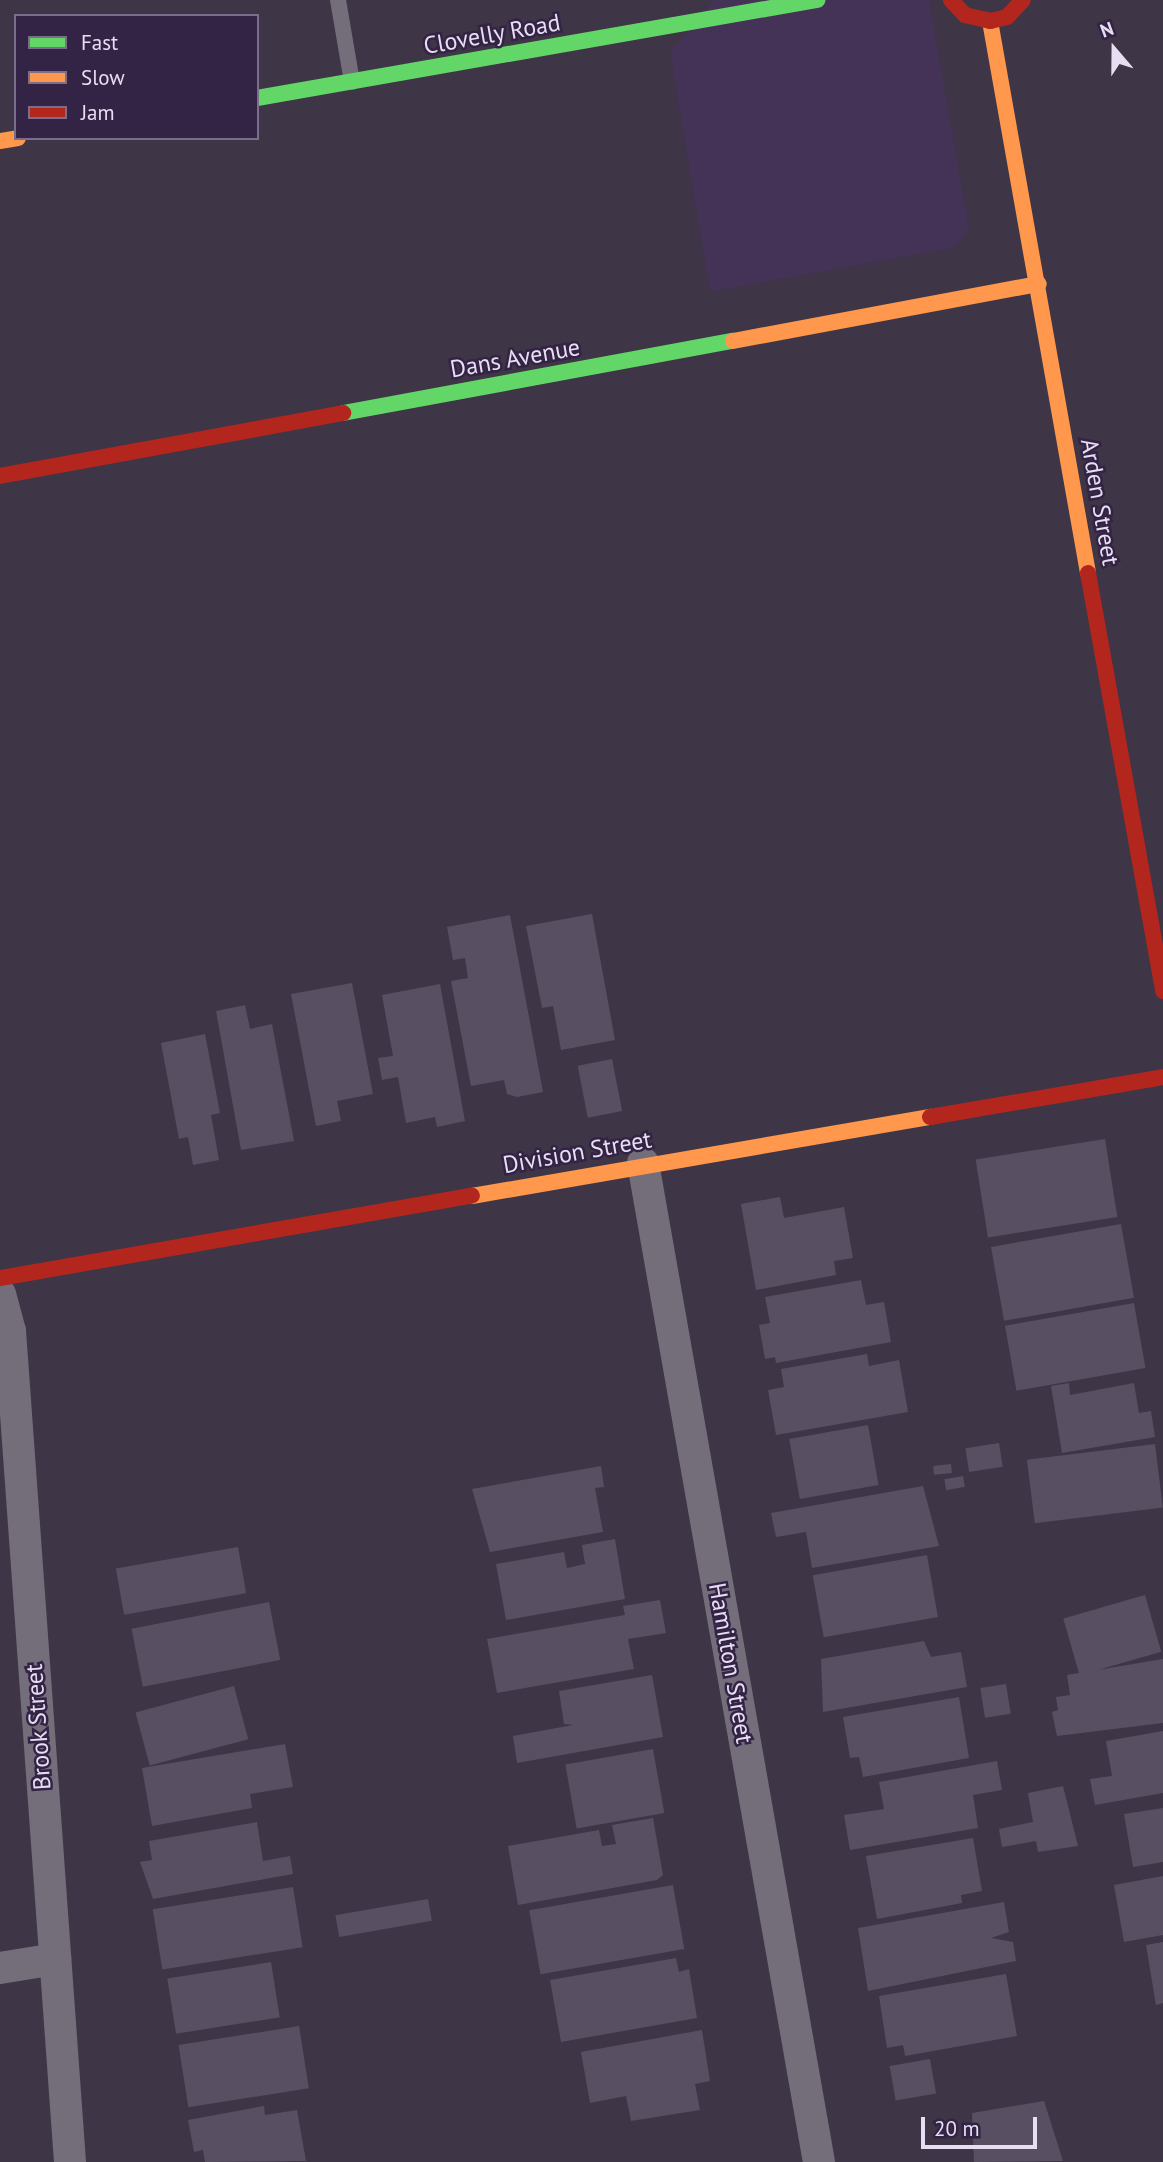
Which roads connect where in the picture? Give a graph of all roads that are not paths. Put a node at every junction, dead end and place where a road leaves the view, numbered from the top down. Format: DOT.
graph roads {
  1 [pos="338,0"];
  2 [pos="817,0"];
  3 [pos="951,0"];
  4 [pos="1023,0"];
  5 [pos="990,22"];
  6 [pos="352,82"];
  7 [pos="259,98"];
  8 [pos="1039,284"];
  9 [pos="0,476"];
  10 [pos="1163,991"];
  11 [pos="1163,1077"];
  12 [pos="643,1163"];
  13 [pos="0,1278"];
  14 [pos="0,1294"];
  15 [pos="55,1959"];
  16 [pos="0,1968"];
  17 [pos="71,2162"];
  18 [pos="819,2162"];
  1 -- 6 [label="lane"];
  2 -- 6 [label="street, Clovelly Road"];
  3 -- 5 [label="street"];
  4 -- 5 [label="street"];
  5 -- 8 [label="street, Arden Street"];
  6 -- 7 [label="street, Clovelly Road"];
  8 -- 9 [label="street, Dans Avenue"];
  8 -- 10 [label="street, Arden Street"];
  11 -- 12 [label="street, Division Street"];
  12 -- 13 [label="street, Division Street"];
  12 -- 18 [label="street, Hamilton Street"];
  14 -- 15 [label="street, Brook Street"];
  15 -- 16 [label="street"];
  15 -- 17 [label="street, Brook Street"];
}
